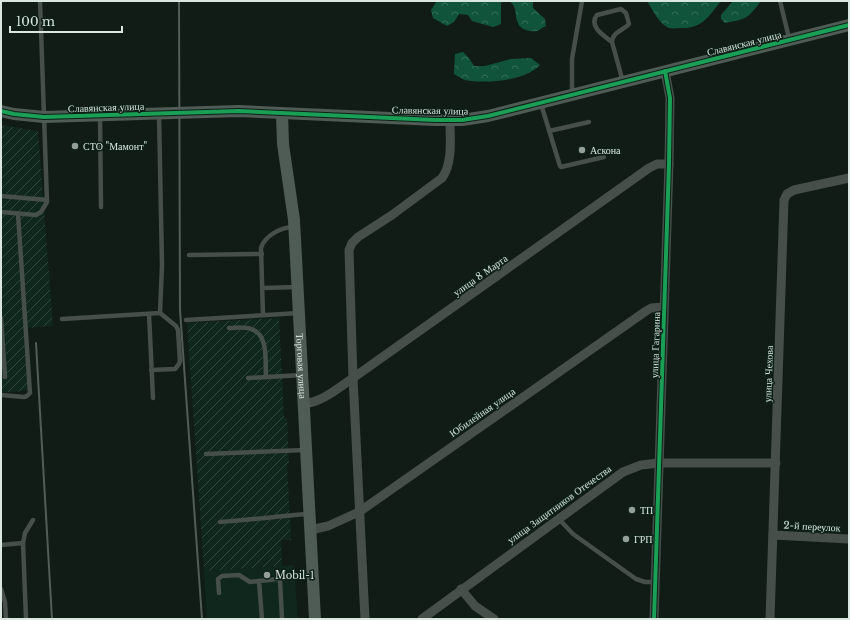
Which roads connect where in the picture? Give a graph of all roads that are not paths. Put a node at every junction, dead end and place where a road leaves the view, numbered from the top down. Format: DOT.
graph roads {
  1 [pos="40,1"];
  2 [pos="582,1"];
  3 [pos="780,1"];
  4 [pos="849,25"];
  5 [pos="790,40"];
  6 [pos="612,42"];
  7 [pos="665,71"];
  8 [pos="623,82"];
  9 [pos="572,95"];
  10 [pos="540,103"];
  11 [pos="1,111"];
  12 [pos="159,113"];
  13 [pos="282,113"];
  14 [pos="100,115"];
  15 [pos="44,117"];
  16 [pos="450,120"];
  17 [pos="588,122"];
  18 [pos="549,131"];
  19 [pos="604,157"];
  20 [pos="669,164"];
  21 [pos="849,178"];
  22 [pos="1,196"];
  23 [pos="47,200"];
  24 [pos="101,207"];
  25 [pos="1,212"];
  26 [pos="18,214"];
  27 [pos="294,227"];
  28 [pos="262,254"];
  29 [pos="189,255"];
  30 [pos="297,287"];
  31 [pos="263,288"];
  32 [pos="664,307"];
  33 [pos="160,313"];
  34 [pos="298,313"];
  35 [pos="148,314"];
  36 [pos="263,315"];
  37 [pos="1,318"];
  38 [pos="62,319"];
  39 [pos="186,320"];
  40 [pos="229,328"];
  41 [pos="151,370"];
  42 [pos="302,375"];
  43 [pos="5,377"];
  44 [pos="266,377"];
  45 [pos="248,378"];
  46 [pos="353,378"];
  47 [pos="1,395"];
  48 [pos="153,398"];
  49 [pos="303,404"];
  50 [pos="305,450"];
  51 [pos="206,454"];
  52 [pos="659,463"];
  53 [pos="776,463"];
  54 [pos="359,512"];
  55 [pos="309,514"];
  56 [pos="558,518"];
  57 [pos="33,520"];
  58 [pos="220,522"];
  59 [pos="310,530"];
  60 [pos="773,535"];
  61 [pos="849,539"];
  62 [pos="23,543"];
  63 [pos="1,545"];
  64 [pos="312,575"];
  65 [pos="280,580"];
  66 [pos="259,581"];
  67 [pos="655,582"];
  68 [pos="1,589"];
  69 [pos="461,590"];
  70 [pos="219,593"];
  71 [pos="6,619"];
  72 [pos="26,619"];
  73 [pos="262,619"];
  74 [pos="282,619"];
  75 [pos="315,619"];
  76 [pos="365,619"];
  77 [pos="422,619"];
  78 [pos="494,619"];
  79 [pos="654,619"];
  80 [pos="770,619"];
  1 -- 15 [label="lane"];
  2 -- 9 [label="lane"];
  3 -- 5 [label="lane"];
  4 -- 5 [label="street, Славянская улица"];
  5 -- 7 [label="street, Славянская улица"];
  6 -- 6 [label="lane"];
  6 -- 8 [label="lane"];
  7 -- 8 [label="street, Славянская улица"];
  7 -- 20 [label="street, улица Гагарина"];
  8 -- 9 [label="street, Славянская улица"];
  9 -- 10 [label="street, Славянская улица"];
  10 -- 16 [label="street, Славянская улица"];
  10 -- 18 [label="lane"];
  11 -- 15 [label="street, Славянская улица"];
  12 -- 13 [label="street, Славянская улица"];
  12 -- 14 [label="street, Славянская улица"];
  12 -- 33 [label="lane"];
  13 -- 16 [label="street, Славянская улица"];
  13 -- 27 [label="street, Торговая улица"];
  14 -- 15 [label="street, Славянская улица"];
  14 -- 24 [label="lane"];
  15 -- 23 [label="lane"];
  16 -- 46 [label="street"];
  17 -- 18 [label="lane"];
  18 -- 19 [label="lane"];
  20 -- 32 [label="street, улица Гагарина"];
  20 -- 46 [label="street, улица 8 Марта"];
  21 -- 53 [label="street, улица Чехова"];
  22 -- 23 [label="lane"];
  23 -- 26 [label="lane"];
  25 -- 26 [label="lane"];
  26 -- 47 [label="lane"];
  27 -- 28 [label="lane"];
  27 -- 30 [label="street, Торговая улица"];
  28 -- 29 [label="lane"];
  28 -- 31 [label="lane"];
  30 -- 31 [label="lane"];
  30 -- 34 [label="street, Торговая улица"];
  31 -- 36 [label="lane"];
  32 -- 52 [label="street, улица Гагарина"];
  32 -- 54 [label="street, Юбилейная улица"];
  33 -- 35 [label="lane"];
  33 -- 41 [label="lane"];
  34 -- 36 [label="lane"];
  34 -- 42 [label="street, Торговая улица"];
  35 -- 38 [label="lane"];
  35 -- 41 [label="lane"];
  36 -- 39 [label="lane"];
  37 -- 43 [label="lane"];
  40 -- 44 [label="lane"];
  41 -- 48 [label="lane"];
  42 -- 44 [label="lane"];
  42 -- 49 [label="street, Торговая улица"];
  44 -- 45 [label="lane"];
  46 -- 49 [label="street, улица 8 Марта"];
  46 -- 54 [label="street"];
  49 -- 50 [label="street, Торговая улица"];
  50 -- 51 [label="lane"];
  50 -- 55 [label="street, Торговая улица"];
  52 -- 53 [label="street, улица Защитников Отечества"];
  52 -- 56 [label="street, улица Защитников Отечества"];
  52 -- 67 [label="street, улица Гагарина"];
  53 -- 60 [label="street, улица Чехова"];
  54 -- 59 [label="street, Юбилейная улица"];
  54 -- 76 [label="street"];
  55 -- 58 [label="lane"];
  55 -- 59 [label="street, Торговая улица"];
  56 -- 67 [label="lane"];
  56 -- 69 [label="street, улица Защитников Отечества"];
  57 -- 62 [label="lane"];
  59 -- 64 [label="street, Торговая улица"];
  60 -- 61 [label="street, 2-й переулок"];
  60 -- 80 [label="street, улица Чехова"];
  62 -- 63 [label="lane"];
  62 -- 72 [label="lane"];
  64 -- 65 [label="lane"];
  64 -- 75 [label="street, Торговая улица"];
  65 -- 66 [label="lane"];
  65 -- 74 [label="lane"];
  66 -- 70 [label="lane"];
  66 -- 73 [label="lane"];
  67 -- 79 [label="street, улица Гагарина"];
  68 -- 71 [label="lane"];
  69 -- 77 [label="street, улица Защитников Отечества"];
  69 -- 78 [label="street"];
}
